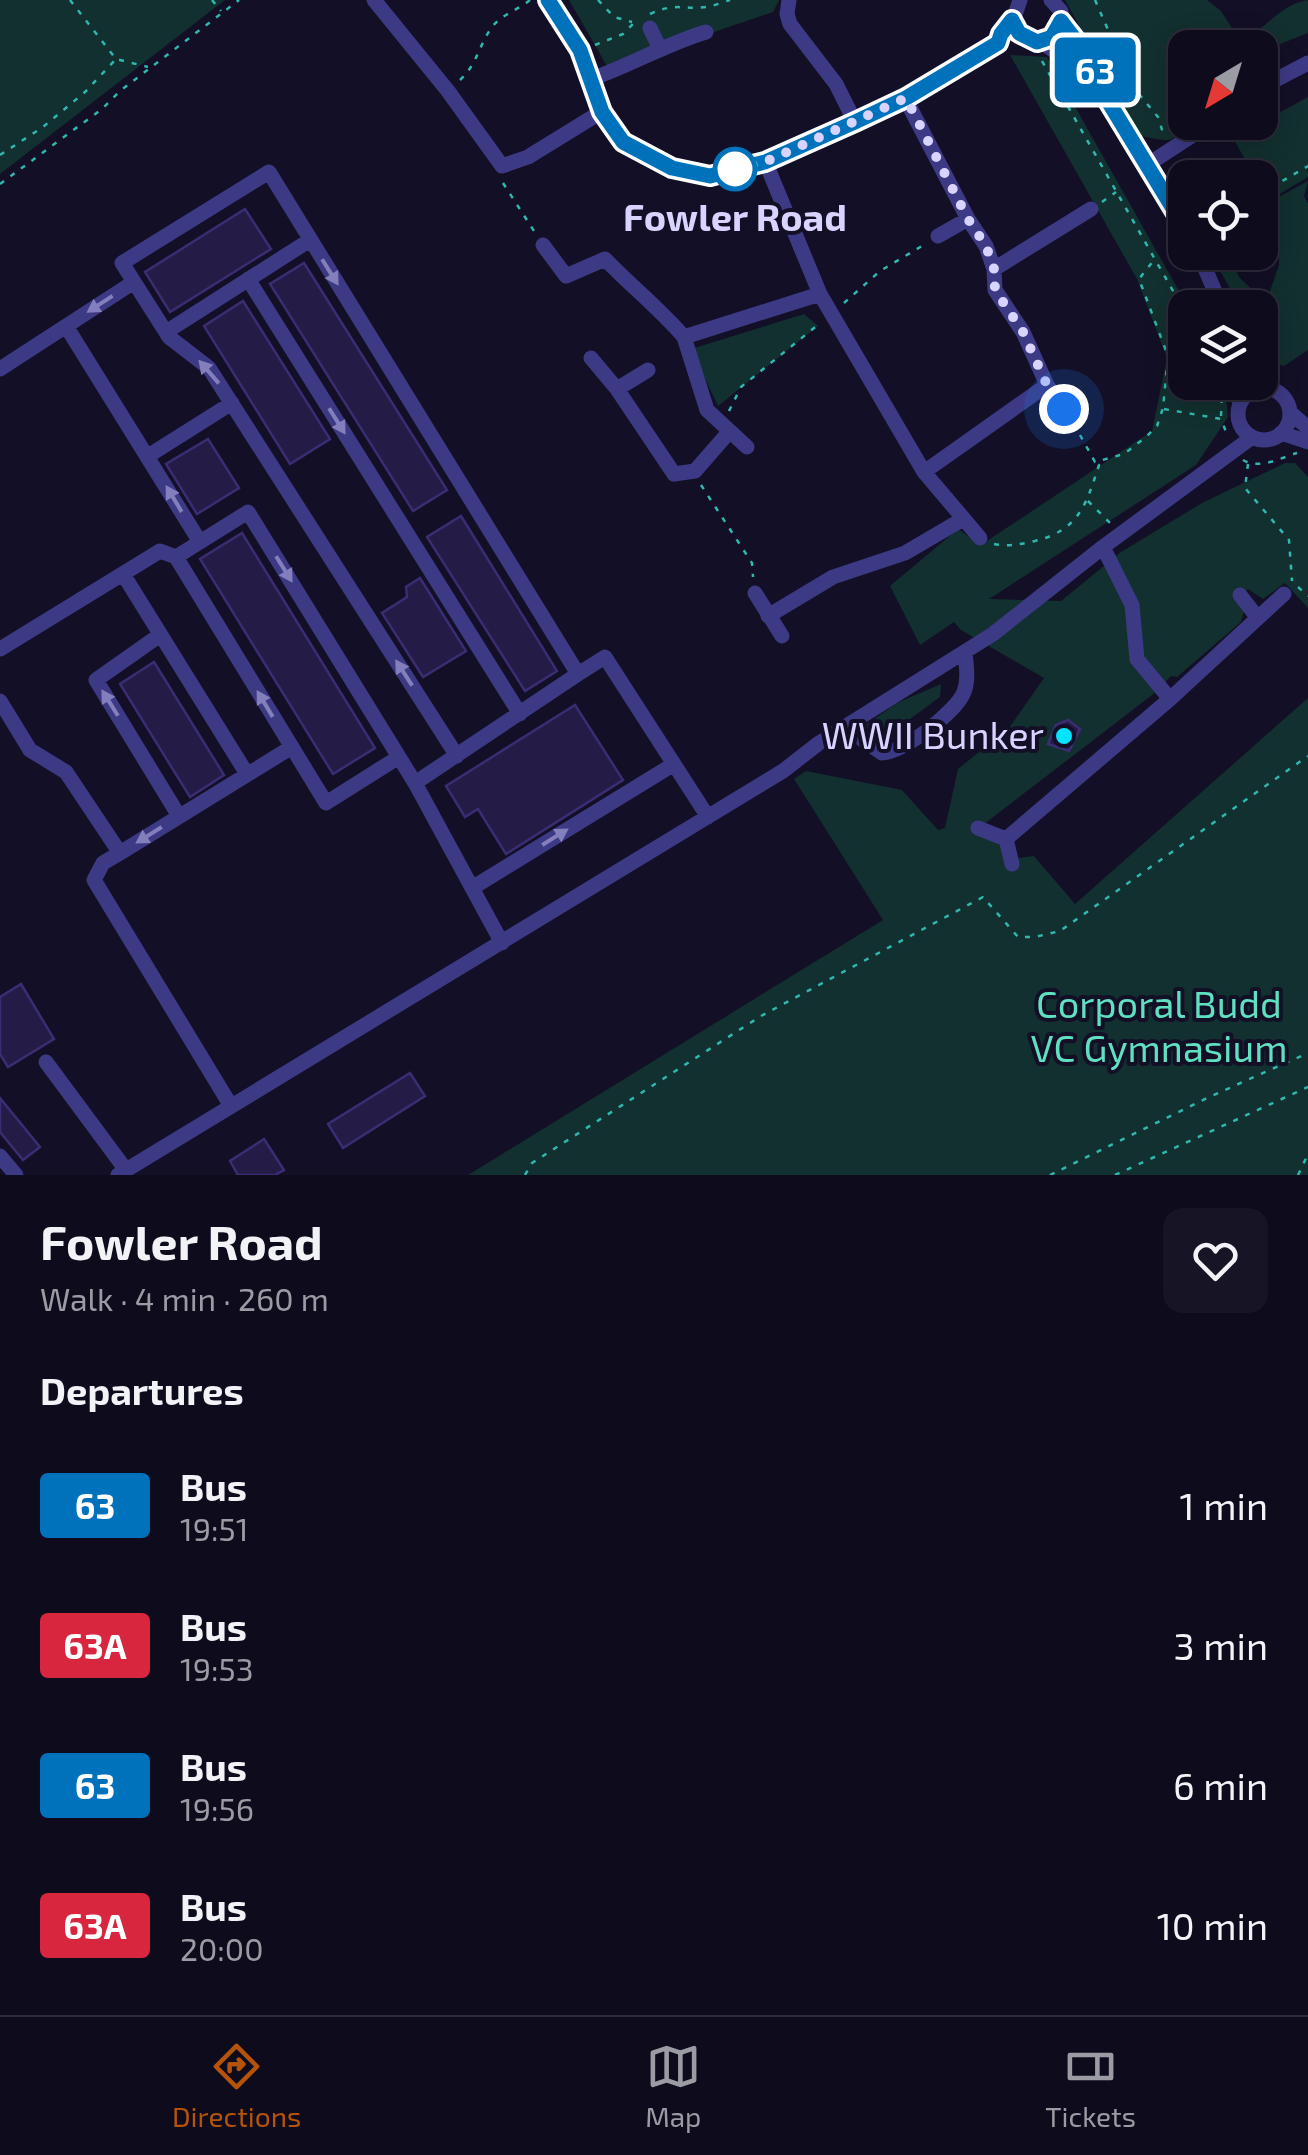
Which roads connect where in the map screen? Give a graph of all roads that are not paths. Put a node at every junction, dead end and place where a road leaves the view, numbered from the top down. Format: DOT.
graph roads {
  1 [pos="548,0"];
  2 [pos="789,0"];
  3 [pos="1051,0"];
  4 [pos="376,3"];
  5 [pos="1016,7"];
  6 [pos="1061,21"];
  7 [pos="650,28"];
  8 [pos="706,32"];
  9 [pos="998,43"];
  10 [pos="1037,46"];
  11 [pos="660,48"];
  12 [pos="1308,63"];
  13 [pos="591,79"];
  14 [pos="1278,79"];
  15 [pos="906,98"];
  16 [pos="1108,101"];
  17 [pos="602,112"];
  18 [pos="855,122"];
  19 [pos="1187,140"];
  20 [pos="765,162"];
  21 [pos="1147,164"];
  22 [pos="1168,199"];
  23 [pos="1090,210"];
  24 [pos="968,219"];
  25 [pos="938,236"];
  26 [pos="310,240"];
  27 [pos="543,245"];
  28 [pos="994,269"];
  29 [pos="566,276"];
  30 [pos="248,279"];
  31 [pos="134,282"];
  32 [pos="551,288"];
  33 [pos="820,294"];
  34 [pos="66,326"];
  35 [pos="166,332"];
  36 [pos="684,337"];
  37 [pos="591,358"];
  38 [pos="0,369"];
  39 [pos="648,370"];
  40 [pos="1047,385"];
  41 [pos="618,389"];
  42 [pos="1278,394"];
  43 [pos="1239,400"];
  44 [pos="1242,400"];
  45 [pos="232,403"];
  46 [pos="1240,404"];
  47 [pos="1291,413"];
  48 [pos="1072,420"];
  49 [pos="1308,428"];
  50 [pos="728,432"];
  51 [pos="1282,433"];
  52 [pos="1251,438"];
  53 [pos="1308,442"];
  54 [pos="747,446"];
  55 [pos="148,456"];
  56 [pos="924,472"];
  57 [pos="963,519"];
  58 [pos="980,538"];
  59 [pos="200,542"];
  60 [pos="1103,547"];
  61 [pos="176,557"];
  62 [pos="123,574"];
  63 [pos="754,593"];
  64 [pos="1284,594"];
  65 [pos="1240,595"];
  66 [pos="768,616"];
  67 [pos="1256,617"];
  68 [pos="160,635"];
  69 [pos="782,636"];
  70 [pos="0,649"];
  71 [pos="965,652"];
  72 [pos="578,674"];
  73 [pos="1170,699"];
  74 [pos="0,701"];
  75 [pos="520,714"];
  76 [pos="845,727"];
  77 [pos="292,747"];
  78 [pos="456,756"];
  79 [pos="399,758"];
  80 [pos="674,764"];
  81 [pos="247,774"];
  82 [pos="416,783"];
  83 [pos="180,816"];
  84 [pos="708,817"];
  85 [pos="978,828"];
  86 [pos="1006,839"];
  87 [pos="120,853"];
  88 [pos="1012,864"];
  89 [pos="472,888"];
  90 [pos="502,942"];
  91 [pos="46,1062"];
  92 [pos="231,1106"];
  93 [pos="0,1156"];
  94 [pos="122,1172"];
  95 [pos="16,1175"];
  1 -- 13 [label="street"];
  2 -- 18 [label="street"];
  3 -- 6 [label="street"];
  4 -- 17 [label="street"];
  5 -- 9 [label="street"];
  5 -- 10 [label="street"];
  6 -- 10 [label="street"];
  6 -- 16 [label="street"];
  7 -- 11 [label="street"];
  8 -- 11 [label="street"];
  9 -- 10 [label="street"];
  9 -- 15 [label="street"];
  10 -- 16 [label="street"];
  11 -- 13 [label="street"];
  12 -- 14 [label="street"];
  13 -- 17 [label="street"];
  15 -- 18 [label="street"];
  15 -- 24 [label="street"];
  16 -- 21 [label="street"];
  17 -- 20 [label="street"];
  18 -- 20 [label="street"];
  19 -- 21 [label="street"];
  20 -- 33 [label="street"];
  21 -- 22 [label="street"];
  23 -- 28 [label="street"];
  24 -- 25 [label="street"];
  24 -- 28 [label="street"];
  26 -- 30 [label="street"];
  26 -- 31 [label="street"];
  26 -- 72 [label="street, one-way"];
  27 -- 29 [label="street"];
  28 -- 40 [label="street"];
  29 -- 32 [label="street"];
  29 -- 36 [label="street"];
  30 -- 35 [label="street"];
  30 -- 75 [label="street, one-way"];
  31 -- 34 [label="street, one-way"];
  31 -- 35 [label="street"];
  33 -- 36 [label="street"];
  33 -- 56 [label="street"];
  34 -- 38 [label="street"];
  34 -- 55 [label="street"];
  45 -- 35 [label="street, one-way"];
  36 -- 50 [label="street"];
  37 -- 41 [label="street"];
  39 -- 41 [label="street"];
  40 -- 48 [label="street"];
  40 -- 56 [label="street"];
  41 -- 50 [label="street"];
  42 -- 47 [label="street"];
  43 -- 46 [label="street"];
  44 -- 46 [label="street"];
  45 -- 55 [label="street"];
  78 -- 45 [label="street, one-way"];
  46 -- 52 [label="street"];
  47 -- 49 [label="street"];
  47 -- 51 [label="street"];
  50 -- 54 [label="street"];
  51 -- 52 [label="street"];
  51 -- 53 [label="street"];
  52 -- 60 [label="street"];
  59 -- 55 [label="street, one-way"];
  56 -- 57 [label="street"];
  57 -- 58 [label="street"];
  57 -- 66 [label="street"];
  59 -- 61 [label="street"];
  59 -- 79 [label="street, one-way"];
  60 -- 71 [label="street"];
  60 -- 73 [label="street"];
  61 -- 62 [label="street"];
  77 -- 61 [label="street, one-way"];
  62 -- 68 [label="street"];
  62 -- 70 [label="street"];
  63 -- 66 [label="street"];
  64 -- 67 [label="street"];
  65 -- 67 [label="street"];
  66 -- 69 [label="street"];
  67 -- 73 [label="street"];
  68 -- 81 [label="street"];
  83 -- 68 [label="street, one-way"];
  71 -- 76 [label="street"];
  71 -- 76 [label="street"];
  72 -- 75 [label="street"];
  72 -- 80 [label="street"];
  73 -- 86 [label="street"];
  74 -- 87 [label="street"];
  75 -- 78 [label="street"];
  76 -- 84 [label="street"];
  77 -- 79 [label="street"];
  77 -- 81 [label="street"];
  78 -- 82 [label="street"];
  79 -- 82 [label="street"];
  80 -- 84 [label="street"];
  89 -- 80 [label="street, one-way"];
  81 -- 83 [label="street"];
  82 -- 89 [label="street"];
  83 -- 87 [label="street, one-way"];
  84 -- 90 [label="street"];
  85 -- 86 [label="street"];
  86 -- 88 [label="street"];
  87 -- 92 [label="street"];
  89 -- 90 [label="street"];
  90 -- 92 [label="street"];
  91 -- 94 [label="street"];
  92 -- 94 [label="street"];
  93 -- 95 [label="street"];
}
